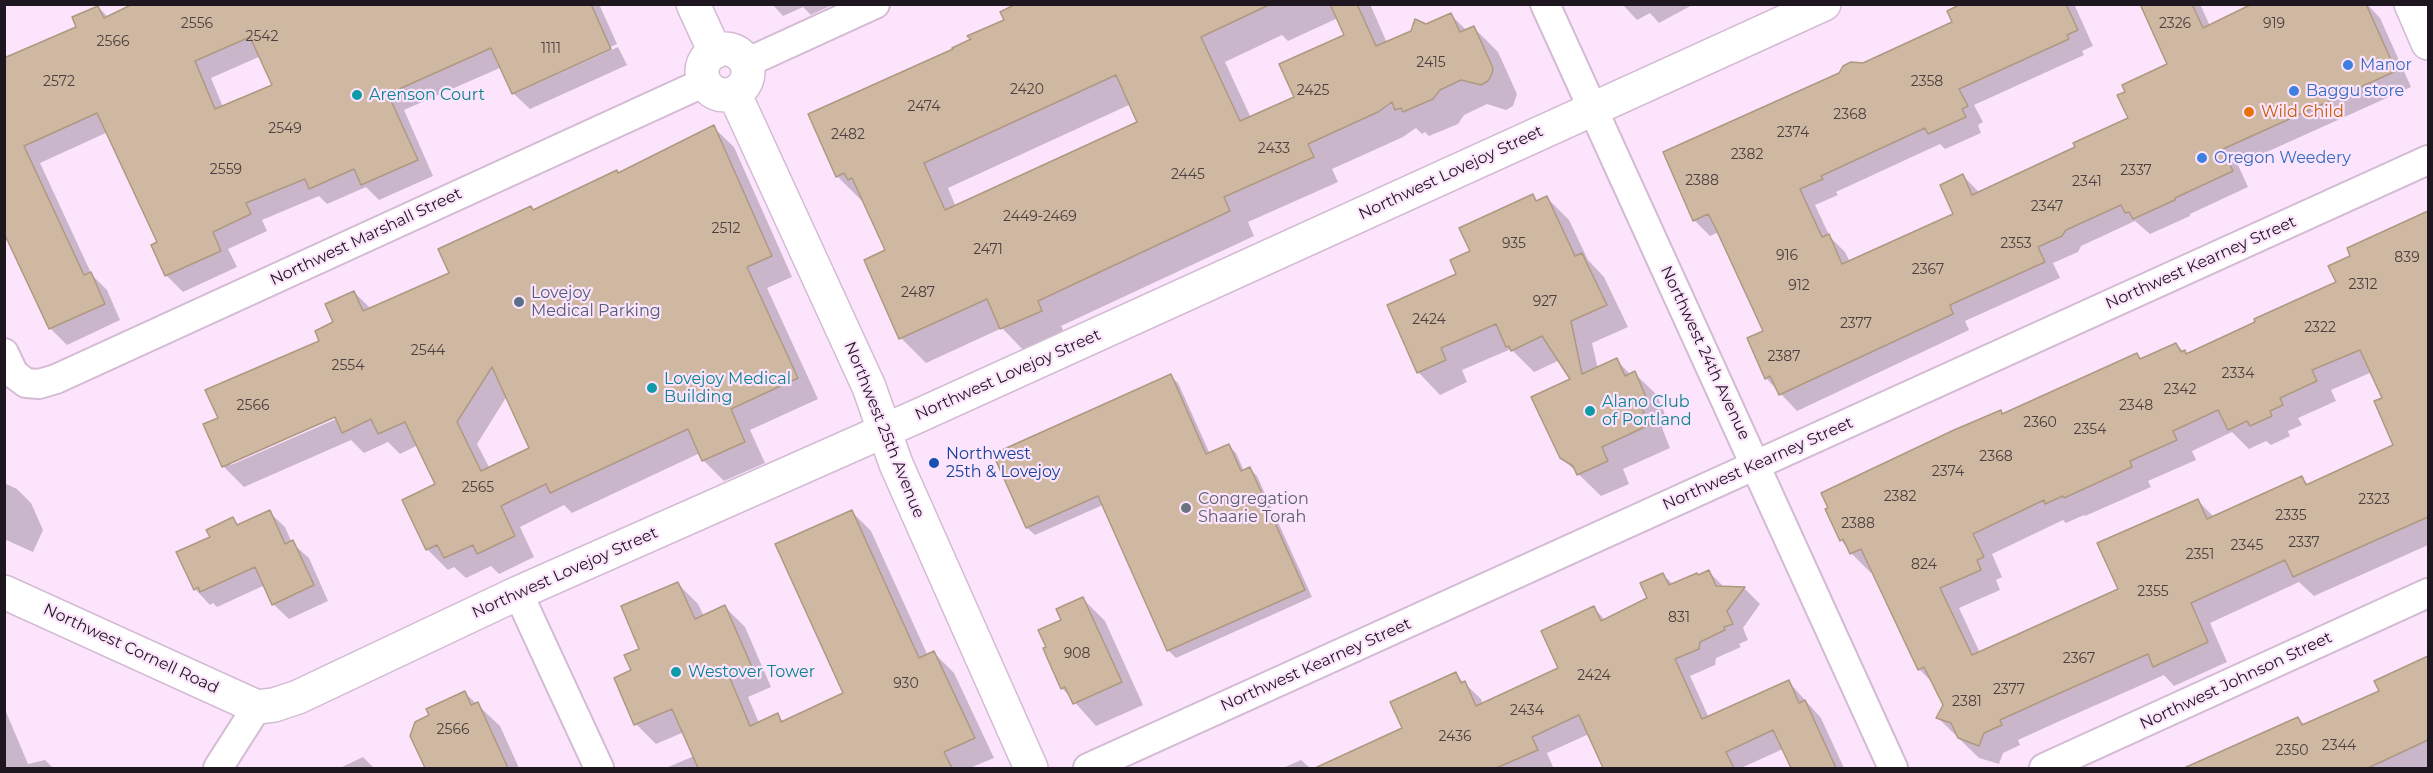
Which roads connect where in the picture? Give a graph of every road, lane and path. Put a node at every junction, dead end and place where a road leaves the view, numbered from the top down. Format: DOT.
graph roads {
  1 [pos="693,4"];
  2 [pos="875,4"];
  3 [pos="1545,4"];
  4 [pos="1824,4"];
  5 [pos="2411,4"];
  6 [pos="2428,43"];
  7 [pos="746,63"];
  8 [pos="718,76"];
  9 [pos="1593,109"];
  10 [pos="2428,160"];
  11 [pos="4,353"];
  12 [pos="884,431"];
  13 [pos="1756,464"];
  14 [pos="4,591"];
  15 [pos="518,593"];
  16 [pos="2428,593"];
  17 [pos="257,707"];
  18 [pos="218,768"];
  19 [pos="599,768"];
  20 [pos="1031,768"];
  21 [pos="1088,768"];
  22 [pos="1893,768"];
  23 [pos="2044,768"];
  1 -- 8 [label="main road, Northwest 25th Avenue"];
  2 -- 7 [label="street"];
  3 -- 9 [label="street, Northwest 24th Avenue"];
  4 -- 9 [label="main road, Northwest Lovejoy Street"];
  5 -- 6 [label="main road"];
  7 -- 8 [label="main road"];
  8 -- 11 [label="street, Northwest Marshall Street"];
  8 -- 12 [label="main road, Northwest 25th Avenue"];
  9 -- 12 [label="main road, Northwest Lovejoy Street"];
  9 -- 13 [label="street, Northwest 24th Avenue"];
  10 -- 13 [label="street, Northwest Kearney Street"];
  12 -- 15 [label="main road, Northwest Lovejoy Street"];
  12 -- 20 [label="main road, Northwest 25th Avenue"];
  13 -- 21 [label="street, Northwest Kearney Street"];
  13 -- 22 [label="street, Northwest 24th Avenue"];
  14 -- 17 [label="main road, Northwest Cornell Road"];
  15 -- 17 [label="main road, Northwest Lovejoy Street"];
  15 -- 19 [label="street"];
  16 -- 23 [label="street, Northwest Johnson Street"];
  17 -- 18 [label="street"];
}
